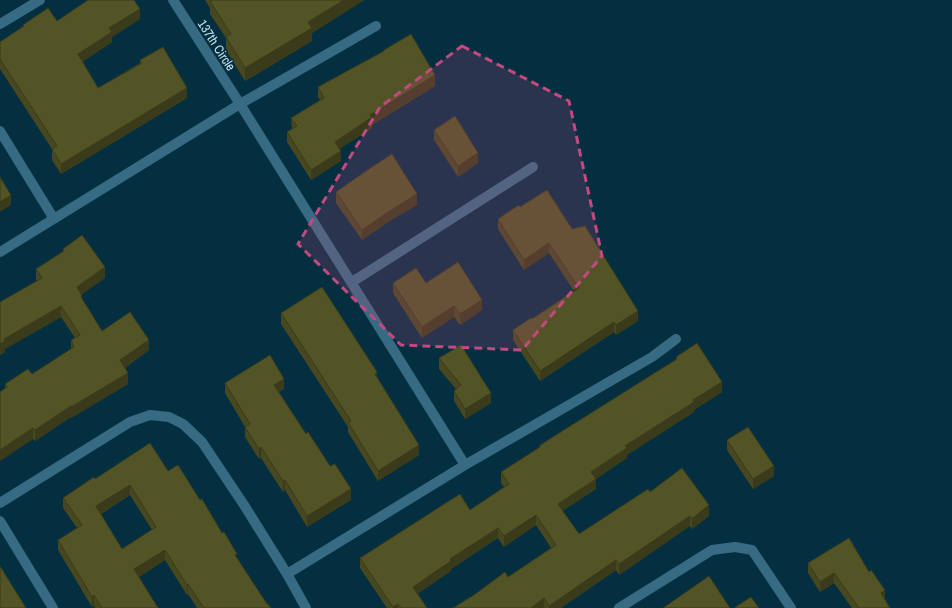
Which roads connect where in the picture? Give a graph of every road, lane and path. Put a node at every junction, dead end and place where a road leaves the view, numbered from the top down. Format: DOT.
graph roads {
  1 [pos="40,0"];
  2 [pos="172,0"];
  3 [pos="0,24"];
  4 [pos="376,26"];
  5 [pos="240,104"];
  6 [pos="0,131"];
  7 [pos="533,167"];
  8 [pos="54,218"];
  9 [pos="0,252"];
  10 [pos="352,282"];
  11 [pos="676,339"];
  12 [pos="465,465"];
  13 [pos="0,503"];
  14 [pos="0,521"];
  15 [pos="287,574"];
  16 [pos="53,608"];
  17 [pos="306,608"];
  18 [pos="619,608"];
  19 [pos="792,608"];
  1 -- 3 [label="street"];
  2 -- 5 [label="street, 137th Circle"];
  4 -- 5 [label="street"];
  5 -- 8 [label="street"];
  5 -- 10 [label="street, 137th Circle"];
  6 -- 8 [label="street"];
  7 -- 10 [label="street"];
  8 -- 9 [label="street"];
  10 -- 12 [label="street, 137th Circle"];
  11 -- 12 [label="street"];
  12 -- 15 [label="street"];
  13 -- 15 [label="street"];
  14 -- 16 [label="street"];
  15 -- 17 [label="street"];
  18 -- 19 [label="street"];
}
